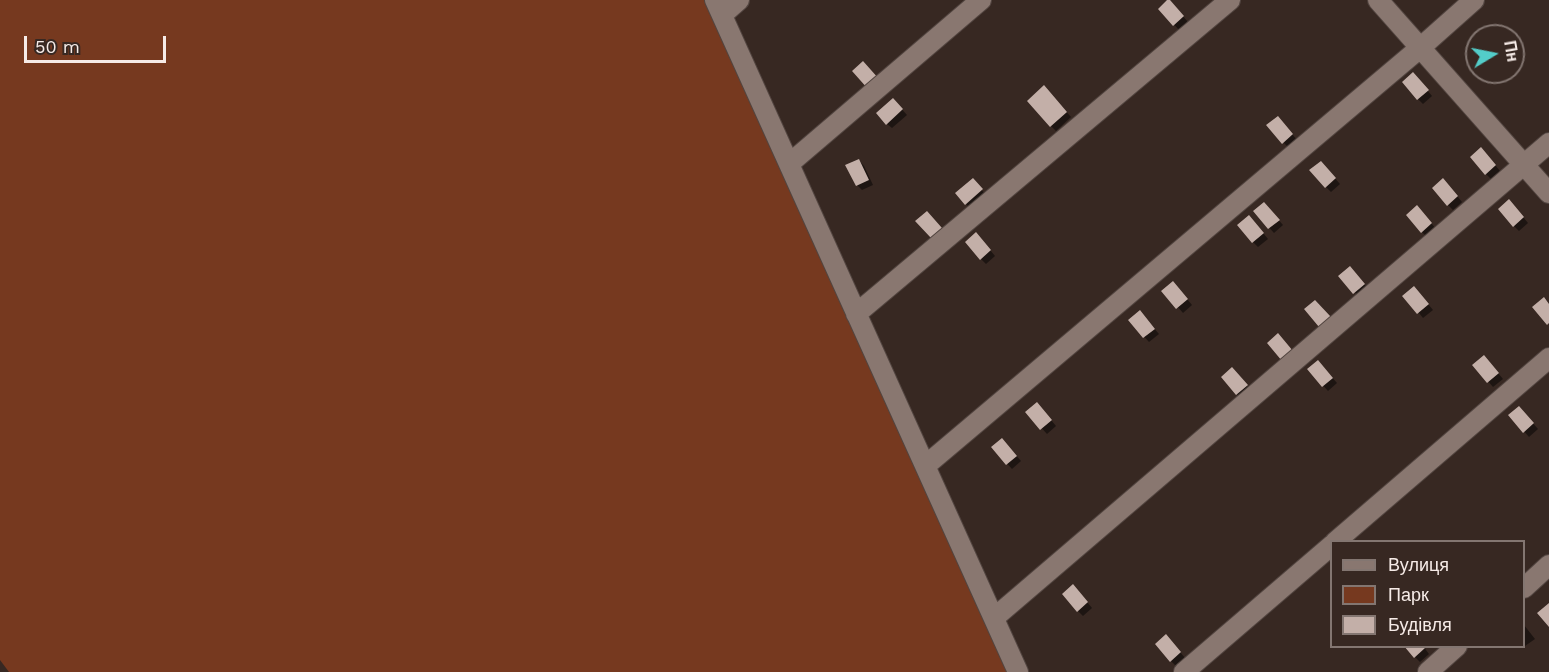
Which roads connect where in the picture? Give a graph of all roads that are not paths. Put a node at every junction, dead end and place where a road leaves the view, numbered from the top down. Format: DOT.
graph roads {
  1 [pos="739,0"];
  2 [pos="981,0"];
  3 [pos="1230,0"];
  4 [pos="1378,0"];
  5 [pos="1474,0"];
  6 [pos="718,7"];
  7 [pos="1420,48"];
  8 [pos="1549,143"];
  9 [pos="789,164"];
  10 [pos="1524,165"];
  11 [pos="1549,194"];
  12 [pos="856,314"];
  13 [pos="1549,358"];
  14 [pos="925,466"];
  15 [pos="1337,540"];
  16 [pos="1330,547"];
  17 [pos="1549,565"];
  18 [pos="1525,587"];
  19 [pos="994,618"];
  20 [pos="1455,648"];
  21 [pos="1018,672"];
  22 [pos="1184,672"];
  23 [pos="1428,672"];
  1 -- 6 [label="street"];
  2 -- 9 [label="street"];
  3 -- 12 [label="street"];
  4 -- 7 [label="street"];
  5 -- 7 [label="street"];
  6 -- 9 [label="street"];
  7 -- 10 [label="street"];
  7 -- 14 [label="street"];
  8 -- 10 [label="street"];
  9 -- 12 [label="street"];
  10 -- 11 [label="street"];
  10 -- 19 [label="street"];
  12 -- 14 [label="street"];
  13 -- 15 [label="street"];
  14 -- 19 [label="street"];
  16 -- 22 [label="street"];
  17 -- 18 [label="street"];
  19 -- 21 [label="street"];
  20 -- 23 [label="street"];
}
